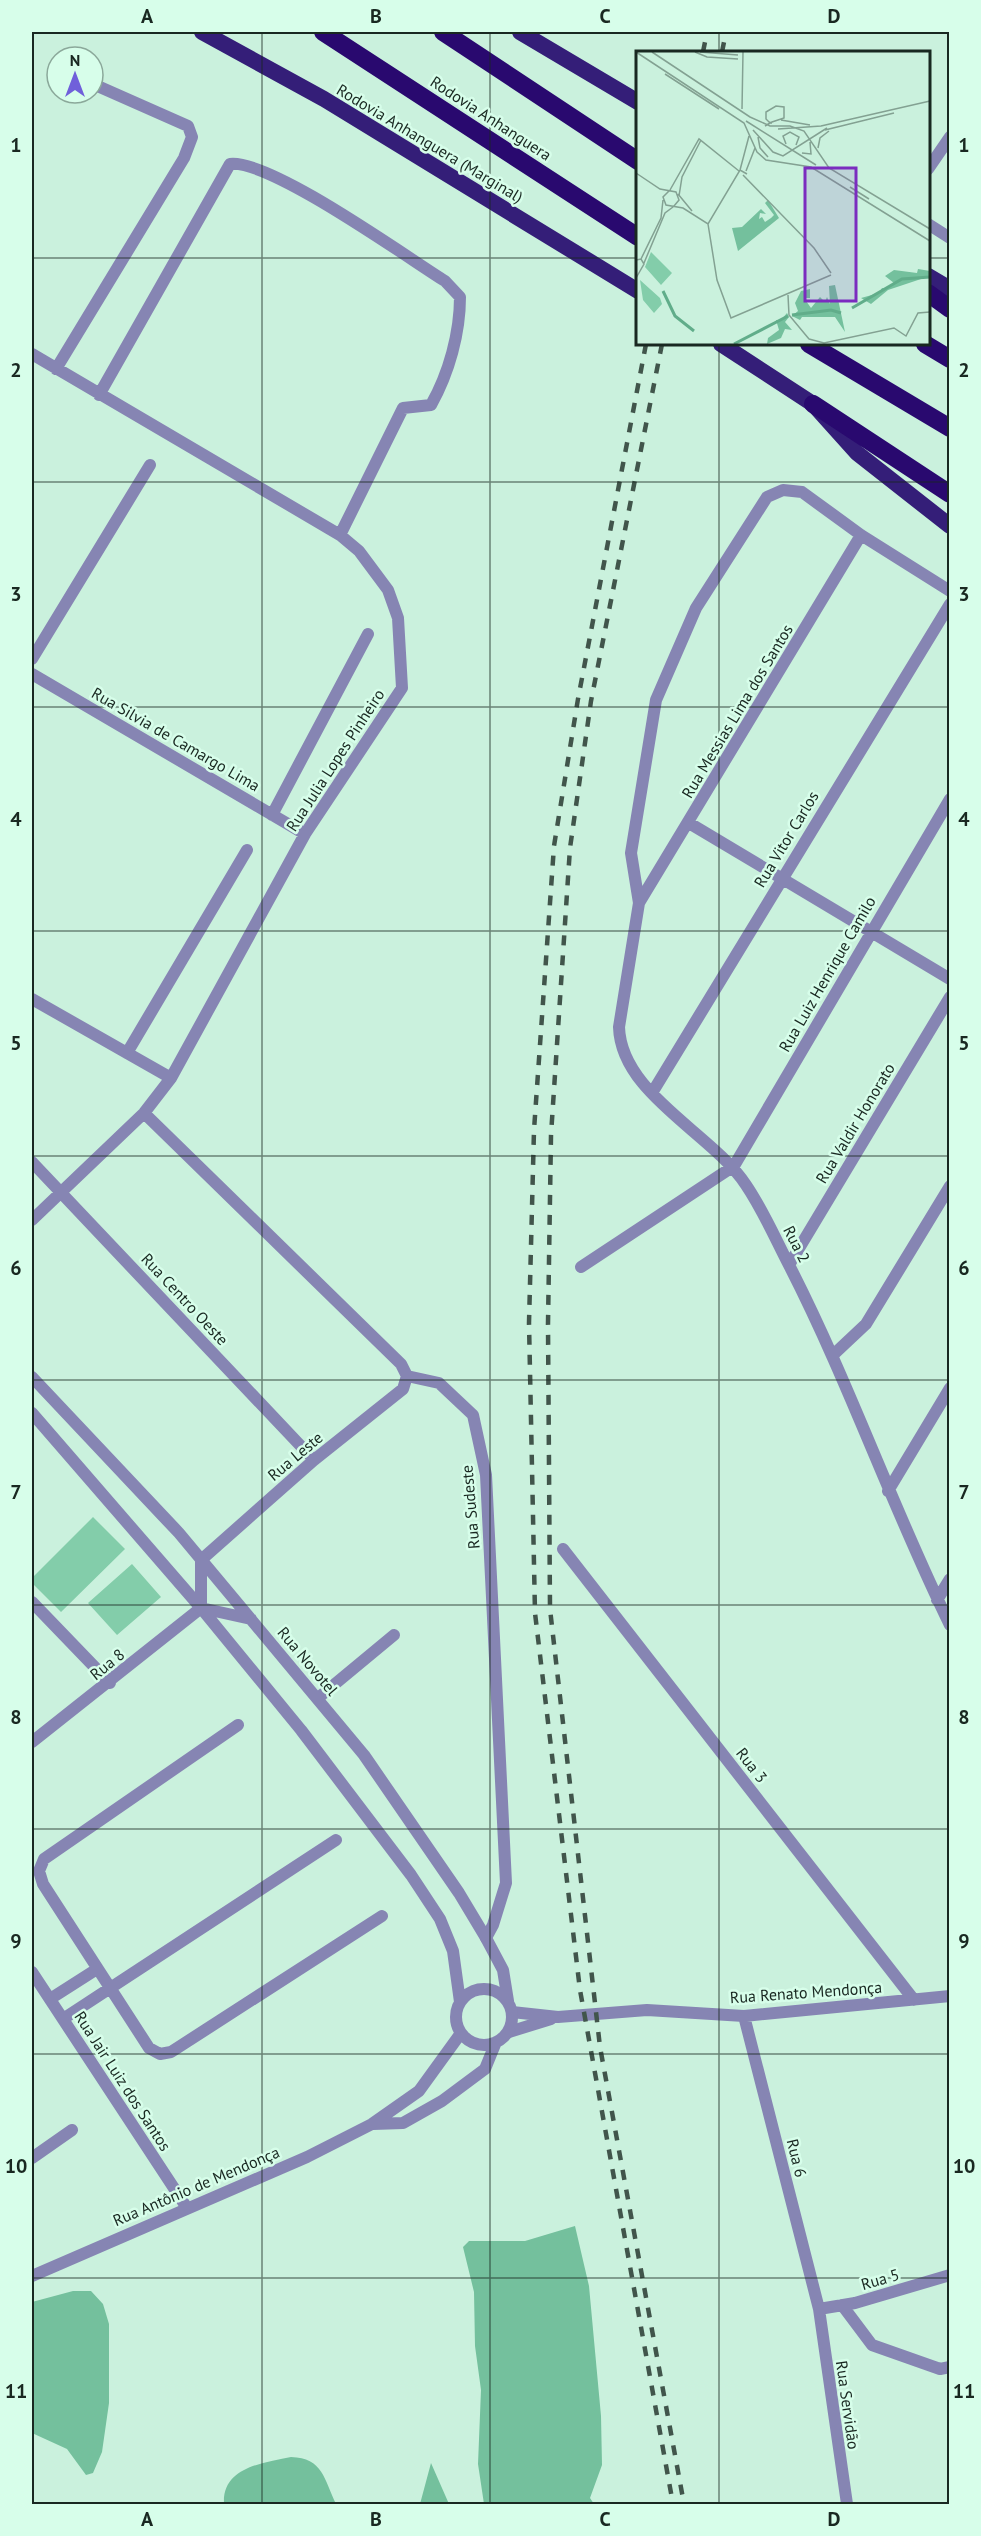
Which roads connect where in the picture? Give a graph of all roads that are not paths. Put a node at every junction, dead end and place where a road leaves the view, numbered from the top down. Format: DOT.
graph roads {
  1 [pos="202,32"];
  2 [pos="309,32"];
  3 [pos="323,32"];
  4 [pos="443,32"];
  5 [pos="520,32"];
  6 [pos="354,51"];
  7 [pos="105,89"];
  8 [pos="636,101"];
  9 [pos="950,137"];
  10 [pos="636,160"];
  11 [pos="930,166"];
  12 [pos="930,225"];
  13 [pos="636,236"];
  14 [pos="950,238"];
  15 [pos="930,277"];
  16 [pos="950,289"];
  17 [pos="636,290"];
  18 [pos="930,294"];
  19 [pos="950,309"];
  20 [pos="723,345"];
  21 [pos="811,345"];
  22 [pos="927,345"];
  23 [pos="32,354"];
  24 [pos="950,359"];
  25 [pos="56,369"];
  26 [pos="99,395"];
  27 [pos="813,404"];
  28 [pos="950,428"];
  29 [pos="150,465"];
  30 [pos="950,494"];
  31 [pos="950,526"];
  32 [pos="340,535"];
  33 [pos="861,535"];
  34 [pos="950,591"];
  35 [pos="950,604"];
  36 [pos="368,634"];
  37 [pos="32,659"];
  38 [pos="32,674"];
  39 [pos="950,799"];
  40 [pos="273,815"];
  41 [pos="689,823"];
  42 [pos="305,834"];
  43 [pos="247,850"];
  44 [pos="780,879"];
  45 [pos="639,903"];
  46 [pos="869,933"];
  47 [pos="950,979"];
  48 [pos="950,997"];
  49 [pos="32,999"];
  50 [pos="127,1053"];
  51 [pos="171,1078"];
  52 [pos="652,1093"];
  53 [pos="144,1113"];
  54 [pos="32,1162"];
  55 [pos="734,1166"];
  56 [pos="950,1186"];
  57 [pos="62,1192"];
  58 [pos="32,1220"];
  59 [pos="789,1265"];
  60 [pos="581,1267"];
  61 [pos="833,1355"];
  62 [pos="407,1376"];
  63 [pos="33,1381"];
  64 [pos="950,1388"];
  65 [pos="32,1413"];
  66 [pos="314,1460"];
  67 [pos="888,1491"];
  68 [pos="563,1549"];
  69 [pos="201,1560"];
  70 [pos="950,1580"];
  71 [pos="937,1600"];
  72 [pos="32,1602"];
  73 [pos="201,1608"];
  74 [pos="251,1619"];
  75 [pos="950,1625"];
  76 [pos="394,1635"];
  77 [pos="110,1683"];
  78 [pos="318,1698"];
  79 [pos="238,1725"];
  80 [pos="32,1742"];
  81 [pos="336,1840"];
  82 [pos="382,1916"];
  83 [pos="486,1938"];
  84 [pos="97,1969"];
  85 [pos="32,1972"];
  86 [pos="110,1989"];
  87 [pos="950,1996"];
  88 [pos="50,2000"];
  89 [pos="914,2000"];
  90 [pos="460,2002"];
  91 [pos="510,2007"];
  92 [pos="744,2016"];
  93 [pos="558,2017"];
  94 [pos="63,2019"];
  95 [pos="508,2032"];
  96 [pos="460,2033"];
  97 [pos="496,2043"];
  98 [pos="372,2124"];
  99 [pos="72,2130"];
  100 [pos="32,2158"];
  101 [pos="187,2208"];
  102 [pos="32,2276"];
  103 [pos="950,2276"];
  104 [pos="842,2305"];
  105 [pos="819,2309"];
  106 [pos="950,2367"];
  107 [pos="847,2505"];
  1 -- 17 [label="highway, Rodovia Anhanguera (Marginal)"];
  2 -- 6 [label="highway"];
  3 -- 6 [label="highway, Rodovia Anhanguera"];
  4 -- 10 [label="highway"];
  5 -- 8 [label="highway"];
  6 -- 13 [label="highway, Rodovia Anhanguera"];
  7 -- 25 [label="street"];
  9 -- 11 [label="street"];
  12 -- 14 [label="street"];
  15 -- 16 [label="highway"];
  18 -- 19 [label="highway"];
  20 -- 27 [label="highway"];
  21 -- 28 [label="highway"];
  22 -- 24 [label="highway"];
  23 -- 25 [label="street, Rua Julia Lopes Pinheiro"];
  25 -- 26 [label="street, Rua Julia Lopes Pinheiro"];
  26 -- 32 [label="street, Rua Julia Lopes Pinheiro"];
  26 -- 32 [label="street"];
  27 -- 30 [label="highway"];
  27 -- 31 [label="highway"];
  29 -- 37 [label="street"];
  32 -- 42 [label="street, Rua Julia Lopes Pinheiro"];
  33 -- 34 [label="street"];
  33 -- 41 [label="street, Rua Messias Lima dos Santos"];
  33 -- 45 [label="street"];
  35 -- 44 [label="street, Rua Vitor Carlos"];
  36 -- 40 [label="street"];
  38 -- 40 [label="street, Rua Silvia de Camargo Lima"];
  39 -- 46 [label="street, Rua Luiz Henrique Camilo"];
  40 -- 42 [label="street, Rua Silvia de Camargo Lima"];
  41 -- 44 [label="street"];
  41 -- 45 [label="street, Rua Messias Lima dos Santos"];
  42 -- 51 [label="street, Rua Julia Lopes Pinheiro"];
  43 -- 50 [label="street"];
  44 -- 46 [label="street"];
  44 -- 52 [label="street, Rua Vitor Carlos"];
  45 -- 52 [label="street, Rua 2"];
  46 -- 47 [label="street"];
  46 -- 55 [label="street, Rua Luiz Henrique Camilo"];
  48 -- 59 [label="street, Rua Valdir Honorato"];
  49 -- 50 [label="street"];
  50 -- 51 [label="street"];
  51 -- 53 [label="street, Rua Julia Lopes Pinheiro"];
  52 -- 55 [label="street, Rua 2"];
  53 -- 57 [label="street, Rua Julia Lopes Pinheiro"];
  53 -- 62 [label="street"];
  54 -- 57 [label="street, Rua Centro Oeste"];
  55 -- 59 [label="street, Rua 2"];
  55 -- 60 [label="street"];
  56 -- 61 [label="street"];
  57 -- 58 [label="street, Rua Julia Lopes Pinheiro"];
  57 -- 66 [label="street, Rua Centro Oeste"];
  59 -- 61 [label="street, Rua 2"];
  61 -- 67 [label="street, Rua 2"];
  62 -- 66 [label="street, Rua Leste"];
  62 -- 83 [label="street, Rua Sudeste"];
  63 -- 69 [label="street, Rua Novotel"];
  64 -- 67 [label="street"];
  65 -- 73 [label="street"];
  66 -- 69 [label="street, Rua Leste"];
  67 -- 71 [label="street, Rua 2"];
  68 -- 89 [label="street, Rua 3"];
  69 -- 73 [label="street"];
  69 -- 74 [label="street, Rua Novotel"];
  70 -- 71 [label="street"];
  71 -- 75 [label="street, Rua 2"];
  72 -- 77 [label="street"];
  73 -- 74 [label="street"];
  73 -- 77 [label="street, Rua 8"];
  73 -- 90 [label="street"];
  74 -- 78 [label="street, Rua Novotel"];
  76 -- 78 [label="street"];
  77 -- 80 [label="street, Rua 8"];
  78 -- 83 [label="street, Rua Novotel"];
  79 -- 84 [label="street"];
  81 -- 86 [label="street"];
  82 -- 86 [label="street"];
  83 -- 91 [label="street, Rua Novotel"];
  84 -- 86 [label="street"];
  84 -- 88 [label="street"];
  85 -- 88 [label="street, Rua Jair Luiz dos Santos"];
  86 -- 94 [label="street"];
  87 -- 89 [label="street, Rua Renato Mendonça"];
  88 -- 94 [label="street, Rua Jair Luiz dos Santos"];
  89 -- 92 [label="street, Rua Renato Mendonça"];
  90 -- 91 [label="street"];
  90 -- 96 [label="street"];
  91 -- 93 [label="street, Rua Renato Mendonça"];
  91 -- 95 [label="street"];
  92 -- 93 [label="street, Rua Renato Mendonça"];
  92 -- 105 [label="street, Rua 6"];
  93 -- 95 [label="street, Rua Renato Mendonça"];
  94 -- 101 [label="street, Rua Jair Luiz dos Santos"];
  95 -- 97 [label="street"];
  96 -- 97 [label="street"];
  96 -- 98 [label="street, Rua Antônio de Mendonça"];
  97 -- 98 [label="street, Rua Antônio de Mendonça"];
  98 -- 101 [label="street, Rua Antônio de Mendonça"];
  99 -- 100 [label="street"];
  101 -- 102 [label="street, Rua Antônio de Mendonça"];
  103 -- 104 [label="street, Rua 5"];
  104 -- 105 [label="street, Rua 5"];
  104 -- 106 [label="street"];
  105 -- 107 [label="street, Rua Servidão"];
}
